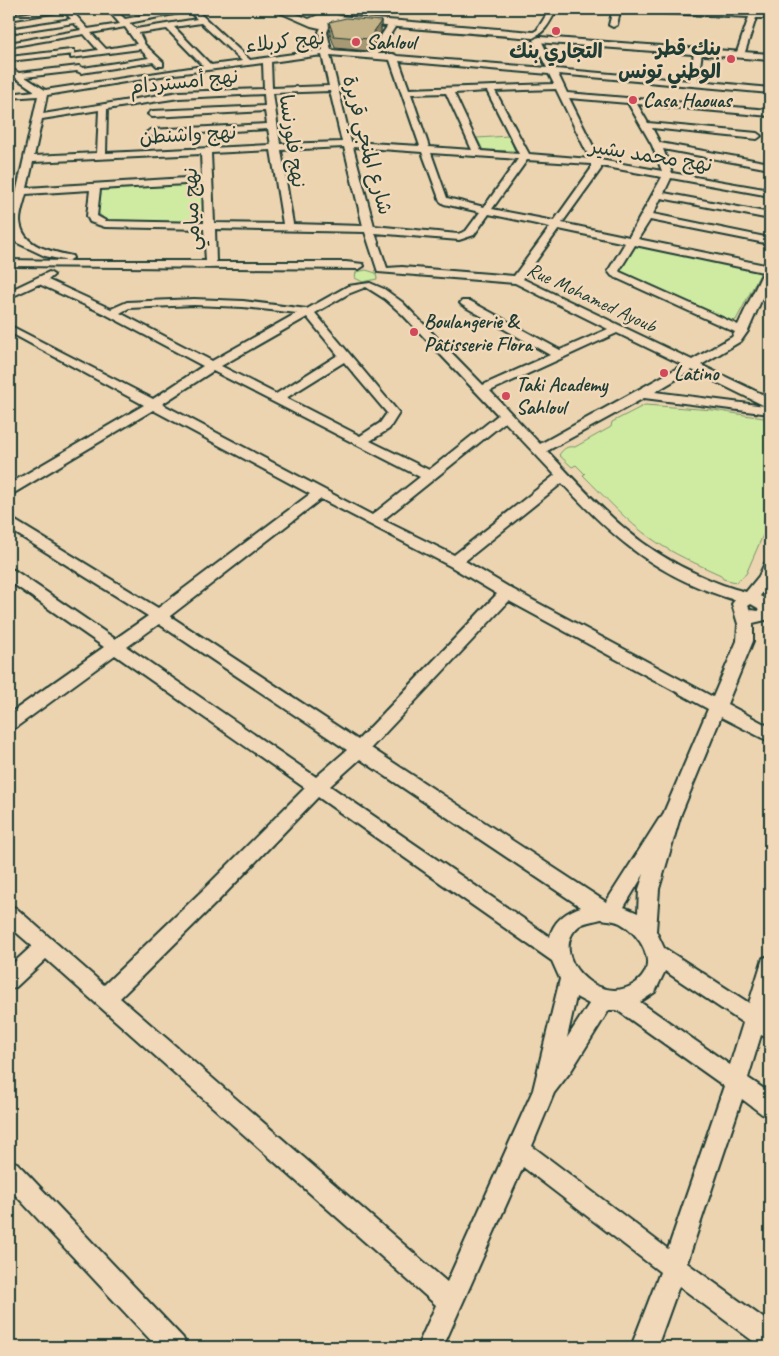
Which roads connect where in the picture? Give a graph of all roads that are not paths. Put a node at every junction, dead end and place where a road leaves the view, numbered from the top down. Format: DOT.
graph roads {
  1 [pos="65,9"];
  2 [pos="110,9"];
  3 [pos="189,9"];
  4 [pos="277,9"];
  5 [pos="287,9"];
  6 [pos="553,9"];
  7 [pos="617,9"];
  8 [pos="753,12"];
  9 [pos="770,16"];
  10 [pos="9,18"];
  11 [pos="330,19"];
  12 [pos="76,20"];
  13 [pos="204,20"];
  14 [pos="124,23"];
  15 [pos="613,25"];
  16 [pos="170,26"];
  17 [pos="391,27"];
  18 [pos="9,31"];
  19 [pos="87,32"];
  20 [pos="134,32"];
  21 [pos="62,36"];
  22 [pos="537,36"];
  23 [pos="9,45"];
  24 [pos="142,46"];
  25 [pos="104,52"];
  26 [pos="326,52"];
  27 [pos="698,52"];
  28 [pos="740,52"];
  29 [pos="73,54"];
  30 [pos="373,55"];
  31 [pos="392,56"];
  32 [pos="770,56"];
  33 [pos="9,59"];
  34 [pos="155,59"];
  35 [pos="267,59"];
  36 [pos="248,62"];
  37 [pos="490,66"];
  38 [pos="210,68"];
  39 [pos="80,69"];
  40 [pos="416,69"];
  41 [pos="9,70"];
  42 [pos="553,70"];
  43 [pos="13,76"];
  44 [pos="173,84"];
  45 [pos="85,86"];
  46 [pos="560,86"];
  47 [pos="333,88"];
  48 [pos="490,89"];
  49 [pos="770,90"];
  50 [pos="268,91"];
  51 [pos="449,91"];
  52 [pos="405,92"];
  53 [pos="43,93"];
  54 [pos="699,93"];
  55 [pos="564,95"];
  56 [pos="9,96"];
  57 [pos="150,100"];
  58 [pos="631,101"];
  59 [pos="103,108"];
  60 [pos="269,108"];
  61 [pos="152,114"];
  62 [pos="39,117"];
  63 [pos="645,125"];
  64 [pos="273,126"];
  65 [pos="757,134"];
  66 [pos="149,143"];
  67 [pos="348,144"];
  68 [pos="657,145"];
  69 [pos="275,147"];
  70 [pos="425,148"];
  71 [pos="206,152"];
  72 [pos="477,152"];
  73 [pos="101,156"];
  74 [pos="525,156"];
  75 [pos="29,159"];
  76 [pos="596,162"];
  77 [pos="770,166"];
  78 [pos="668,175"];
  79 [pos="208,180"];
  80 [pos="95,186"];
  81 [pos="21,191"];
  82 [pos="770,192"];
  83 [pos="659,195"];
  84 [pos="13,207"];
  85 [pos="485,211"];
  86 [pos="647,216"];
  87 [pos="770,216"];
  88 [pos="12,224"];
  89 [pos="210,225"];
  90 [pos="554,226"];
  91 [pos="289,228"];
  92 [pos="370,229"];
  93 [pos="9,237"];
  94 [pos="631,241"];
  95 [pos="770,241"];
  96 [pos="24,242"];
  97 [pos="374,248"];
  98 [pos="9,261"];
  99 [pos="123,263"];
  100 [pos="68,264"];
  101 [pos="211,264"];
  102 [pos="274,266"];
  103 [pos="361,266"];
  104 [pos="770,270"];
  105 [pos="384,274"];
  106 [pos="346,276"];
  107 [pos="39,280"];
  108 [pos="518,280"];
  109 [pos="366,286"];
  110 [pos="9,295"];
  111 [pos="392,299"];
  112 [pos="466,304"];
  113 [pos="111,313"];
  114 [pos="301,313"];
  115 [pos="9,328"];
  116 [pos="617,329"];
  117 [pos="742,331"];
  118 [pos="559,355"];
  119 [pos="345,356"];
  120 [pos="695,365"];
  121 [pos="212,366"];
  122 [pos="482,390"];
  123 [pos="642,394"];
  124 [pos="278,398"];
  125 [pos="770,403"];
  126 [pos="154,404"];
  127 [pos="770,410"];
  128 [pos="505,416"];
  129 [pos="362,440"];
  130 [pos="539,450"];
  131 [pos="430,476"];
  132 [pos="562,476"];
  133 [pos="9,490"];
  134 [pos="320,493"];
  135 [pos="373,521"];
  136 [pos="9,522"];
  137 [pos="455,562"];
  138 [pos="768,572"];
  139 [pos="9,574"];
  140 [pos="507,593"];
  141 [pos="744,607"];
  142 [pos="767,613"];
  143 [pos="159,616"];
  144 [pos="745,641"];
  145 [pos="113,647"];
  146 [pos="717,707"];
  147 [pos="9,723"];
  148 [pos="770,735"];
  149 [pos="360,749"];
  150 [pos="318,786"];
  151 [pos="672,814"];
  152 [pos="606,910"];
  153 [pos="9,914"];
  154 [pos="646,932"];
  155 [pos="46,946"];
  156 [pos="559,954"];
  157 [pos="656,954"];
  158 [pos="770,965"];
  159 [pos="9,980"];
  160 [pos="570,980"];
  161 [pos="105,998"];
  162 [pos="612,1000"];
  163 [pos="763,1024"];
  164 [pos="735,1081"];
  165 [pos="544,1091"];
  166 [pos="770,1106"];
  167 [pos="519,1150"];
  168 [pos="9,1171"];
  169 [pos="674,1268"];
  170 [pos="450,1301"];
  171 [pos="770,1338"];
  172 [pos="174,1347"];
  173 [pos="430,1347"];
  174 [pos="644,1347"];
  1 -- 10 [label="street"];
  1 -- 12 [label="street"];
  2 -- 14 [label="street"];
  3 -- 13 [label="street"];
  3 -- 14 [label="street"];
  4 -- 11 [label="main road"];
  5 -- 11 [label="main road"];
  6 -- 22 [label="street"];
  7 -- 8 [label="street"];
  7 -- 15 [label="street"];
  8 -- 9 [label="street"];
  8 -- 28 [label="street"];
  11 -- 17 [label="main road"];
  11 -- 22 [label="main road"];
  11 -- 26 [label="street, شارع المنجي قريرة"];
  11 -- 26 [label="street, شارع المنجي قريرة"];
  12 -- 18 [label="street"];
  12 -- 19 [label="street"];
  13 -- 16 [label="street"];
  13 -- 36 [label="street"];
  14 -- 19 [label="street"];
  14 -- 20 [label="street"];
  16 -- 20 [label="street"];
  16 -- 38 [label="street"];
  17 -- 22 [label="main road"];
  17 -- 30 [label="street"];
  19 -- 21 [label="street"];
  19 -- 25 [label="street"];
  20 -- 24 [label="street"];
  21 -- 23 [label="street"];
  21 -- 29 [label="street"];
  22 -- 27 [label="main road"];
  22 -- 28 [label="main road"];
  22 -- 42 [label="street"];
  24 -- 25 [label="street"];
  24 -- 34 [label="street"];
  25 -- 29 [label="street"];
  26 -- 30 [label="street, نهج كربلاء"];
  26 -- 35 [label="street, نهج كربلاء"];
  26 -- 47 [label="street, شارع المنجي قريرة"];
  27 -- 32 [label="main road"];
  27 -- 54 [label="street"];
  28 -- 32 [label="main road"];
  29 -- 33 [label="street"];
  29 -- 39 [label="street"];
  30 -- 31 [label="street, نهج كربلاء"];
  31 -- 37 [label="street, نهج كربلاء"];
  31 -- 52 [label="street"];
  34 -- 39 [label="street"];
  34 -- 44 [label="street"];
  35 -- 36 [label="street, نهج كربلاء"];
  35 -- 50 [label="street, نهج فلورنسا"];
  36 -- 38 [label="street, نهج كربلاء"];
  37 -- 40 [label="street"];
  37 -- 42 [label="street, نهج كربلاء"];
  38 -- 44 [label="street, نهج كربلاء"];
  39 -- 43 [label="street"];
  39 -- 45 [label="street"];
  41 -- 43 [label="street"];
  42 -- 46 [label="street"];
  42 -- 54 [label="street, نهج كربلاء"];
  43 -- 53 [label="street"];
  44 -- 45 [label="street, نهج كربلاء"];
  44 -- 50 [label="street, نهج أمستردام"];
  44 -- 57 [label="street, نهج أمستردام"];
  45 -- 53 [label="street, نهج كربلاء"];
  46 -- 48 [label="street"];
  46 -- 55 [label="street"];
  47 -- 50 [label="street, نهج أمستردام"];
  47 -- 67 [label="street, شارع المنجي قريرة"];
  48 -- 51 [label="street"];
  48 -- 74 [label="street"];
  49 -- 54 [label="street, نهج كربلاء"];
  50 -- 60 [label="street, نهج فلورنسا"];
  51 -- 52 [label="street"];
  51 -- 72 [label="street"];
  52 -- 70 [label="street"];
  53 -- 56 [label="street, نهج كربلاء"];
  53 -- 62 [label="street"];
  54 -- 58 [label="street"];
  54 -- 65 [label="street"];
  55 -- 58 [label="street"];
  55 -- 76 [label="street"];
  57 -- 59 [label="street, نهج أمستردام"];
  57 -- 61 [label="street"];
  58 -- 63 [label="street"];
  59 -- 62 [label="street, نهج أمستردام"];
  59 -- 73 [label="street"];
  60 -- 61 [label="street"];
  60 -- 64 [label="street, نهج فلورنسا"];
  61 -- 66 [label="street"];
  62 -- 75 [label="street"];
  63 -- 65 [label="street"];
  63 -- 68 [label="street"];
  64 -- 66 [label="street"];
  64 -- 69 [label="street, نهج فلورنسا"];
  65 -- 68 [label="street"];
  65 -- 77 [label="street"];
  66 -- 71 [label="street, نهج واشنطن"];
  66 -- 73 [label="street, نهج واشنطن"];
  67 -- 69 [label="street, نهج واشنطن"];
  67 -- 70 [label="street, نهج واشنطن"];
  67 -- 92 [label="street, شارع المنجي قريرة"];
  68 -- 78 [label="street"];
  69 -- 71 [label="street, نهج واشنطن"];
  69 -- 91 [label="street, نهج فلورنسا"];
  70 -- 72 [label="street, نهج محمد بشير"];
  70 -- 85 [label="street"];
  71 -- 79 [label="street, نهج ميامي"];
  72 -- 74 [label="street, نهج محمد بشير"];
  73 -- 75 [label="street, نهج واشنطن"];
  74 -- 76 [label="street, نهج محمد بشير"];
  74 -- 85 [label="street"];
  75 -- 81 [label="street"];
  76 -- 78 [label="street, نهج محمد بشير"];
  76 -- 90 [label="street"];
  78 -- 82 [label="street, نهج محمد بشير"];
  78 -- 83 [label="street"];
  79 -- 80 [label="street"];
  79 -- 89 [label="street, نهج ميامي"];
  80 -- 81 [label="street"];
  80 -- 89 [label="street"];
  81 -- 84 [label="street"];
  83 -- 86 [label="street"];
  83 -- 87 [label="street"];
  84 -- 88 [label="street"];
  85 -- 90 [label="street"];
  85 -- 92 [label="street"];
  86 -- 94 [label="street"];
  86 -- 95 [label="street"];
  88 -- 96 [label="street"];
  89 -- 91 [label="street"];
  89 -- 101 [label="street, نهج ميامي"];
  90 -- 94 [label="street"];
  90 -- 108 [label="street"];
  91 -- 92 [label="street"];
  92 -- 97 [label="street, شارع المنجي قريرة"];
  93 -- 96 [label="street"];
  94 -- 104 [label="street"];
  94 -- 117 [label="street"];
  96 -- 98 [label="street"];
  96 -- 99 [label="street"];
  97 -- 103 [label="street, شارع المنجي قريرة"];
  97 -- 105 [label="street, شارع المنجي قريرة"];
  98 -- 100 [label="street"];
  99 -- 100 [label="street"];
  99 -- 101 [label="street"];
  100 -- 107 [label="street"];
  101 -- 102 [label="street"];
  102 -- 103 [label="street"];
  102 -- 106 [label="street"];
  103 -- 105 [label="street"];
  103 -- 106 [label="street"];
  104 -- 117 [label="street"];
  105 -- 108 [label="street, Rue Mohamed Ayoub"];
  105 -- 109 [label="street"];
  105 -- 111 [label="street"];
  106 -- 109 [label="street"];
  106 -- 114 [label="street"];
  107 -- 110 [label="street"];
  107 -- 113 [label="street"];
  108 -- 116 [label="street, Rue Mohamed Ayoub"];
  109 -- 111 [label="street"];
  109 -- 114 [label="street"];
  111 -- 122 [label="street"];
  112 -- 118 [label="street"];
  113 -- 114 [label="street"];
  113 -- 121 [label="street"];
  114 -- 119 [label="street"];
  114 -- 121 [label="street"];
  115 -- 126 [label="street"];
  116 -- 118 [label="street"];
  116 -- 120 [label="street, Rue Mohamed Ayoub"];
  117 -- 120 [label="street"];
  118 -- 122 [label="street"];
  119 -- 124 [label="street"];
  119 -- 129 [label="street"];
  120 -- 123 [label="street"];
  120 -- 125 [label="street, Rue Mohamed Ayoub"];
  121 -- 124 [label="street"];
  121 -- 126 [label="street"];
  122 -- 128 [label="street"];
  123 -- 127 [label="street"];
  123 -- 130 [label="street"];
  124 -- 129 [label="street"];
  126 -- 133 [label="street"];
  126 -- 134 [label="street"];
  128 -- 130 [label="street"];
  128 -- 131 [label="street"];
  129 -- 131 [label="street"];
  130 -- 132 [label="street"];
  131 -- 135 [label="street"];
  132 -- 137 [label="street"];
  132 -- 141 [label="street"];
  134 -- 135 [label="street"];
  134 -- 143 [label="street"];
  135 -- 137 [label="street"];
  136 -- 143 [label="street"];
  137 -- 140 [label="street"];
  138 -- 141 [label="street"];
  138 -- 142 [label="street"];
  139 -- 145 [label="street"];
  140 -- 146 [label="street"];
  140 -- 149 [label="street"];
  141 -- 142 [label="street"];
  141 -- 144 [label="street"];
  142 -- 144 [label="street"];
  143 -- 145 [label="street"];
  143 -- 149 [label="street"];
  144 -- 146 [label="street"];
  145 -- 147 [label="street"];
  145 -- 150 [label="street"];
  146 -- 148 [label="street"];
  146 -- 151 [label="street"];
  149 -- 150 [label="street"];
  149 -- 152 [label="street"];
  150 -- 156 [label="street"];
  150 -- 161 [label="street"];
  151 -- 152 [label="street"];
  151 -- 154 [label="street"];
  152 -- 154 [label="street"];
  152 -- 156 [label="street"];
  153 -- 155 [label="street"];
  154 -- 157 [label="street"];
  155 -- 159 [label="street"];
  155 -- 161 [label="street"];
  156 -- 160 [label="street"];
  157 -- 162 [label="street"];
  157 -- 163 [label="street"];
  158 -- 163 [label="street"];
  160 -- 162 [label="street"];
  160 -- 165 [label="street"];
  161 -- 170 [label="street"];
  162 -- 164 [label="street"];
  162 -- 165 [label="street"];
  163 -- 164 [label="street"];
  164 -- 166 [label="street"];
  164 -- 169 [label="street"];
  165 -- 167 [label="street"];
  167 -- 169 [label="street"];
  167 -- 170 [label="street"];
  168 -- 172 [label="street"];
  169 -- 171 [label="street"];
  169 -- 174 [label="street"];
  170 -- 173 [label="street"];
}
